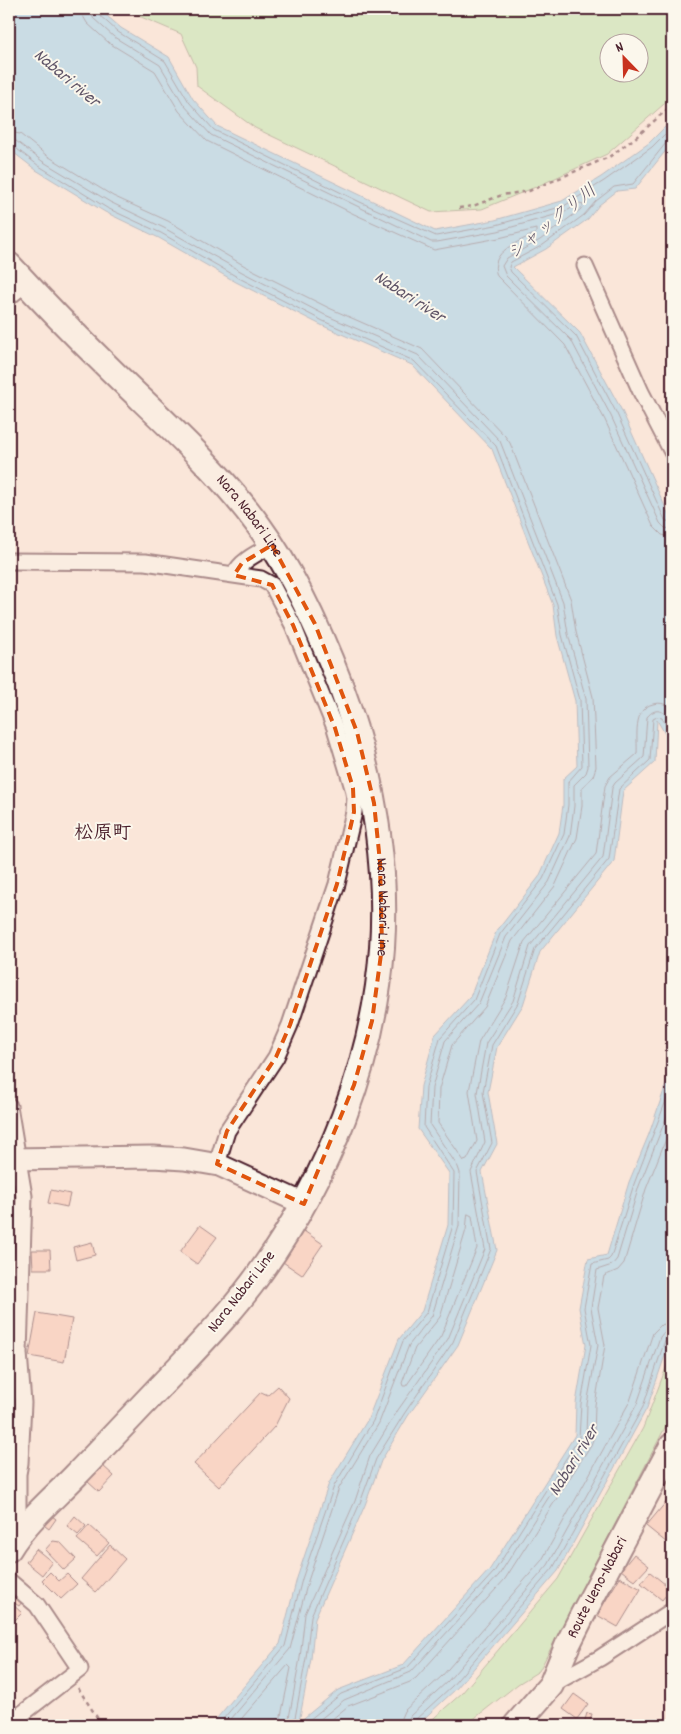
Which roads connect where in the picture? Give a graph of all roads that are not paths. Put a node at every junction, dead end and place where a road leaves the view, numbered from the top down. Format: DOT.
graph roads {
  1 [pos="9,265"];
  2 [pos="586,266"];
  3 [pos="17,290"];
  4 [pos="672,452"];
  5 [pos="272,545"];
  6 [pos="9,561"];
  7 [pos="234,575"];
  8 [pos="9,1106"];
  9 [pos="13,1158"];
  10 [pos="217,1164"];
  11 [pos="304,1204"];
  12 [pos="16,1401"];
  13 [pos="672,1446"];
  14 [pos="13,1472"];
  15 [pos="14,1542"];
  16 [pos="9,1581"];
  17 [pos="672,1612"];
  18 [pos="551,1685"];
  19 [pos="9,1724"];
  20 [pos="516,1725"];
  1 -- 3 [label="main road, Nara Nabari Line"];
  2 -- 4 [label="street"];
  3 -- 5 [label="main road, Nara Nabari Line"];
  5 -- 7 [label="street"];
  5 -- 11 [label="main road, Nara Nabari Line"];
  6 -- 7 [label="street"];
  7 -- 10 [label="street"];
  8 -- 9 [label="street"];
  9 -- 10 [label="street"];
  9 -- 12 [label="street"];
  10 -- 11 [label="street"];
  11 -- 15 [label="main road, Nara Nabari Line"];
  12 -- 14 [label="street"];
  13 -- 18 [label="main road, Route Ueno-Nabari"];
  14 -- 15 [label="street"];
  16 -- 19 [label="street"];
  17 -- 18 [label="street"];
  18 -- 20 [label="main road, Route Ueno-Nabari"];
}
